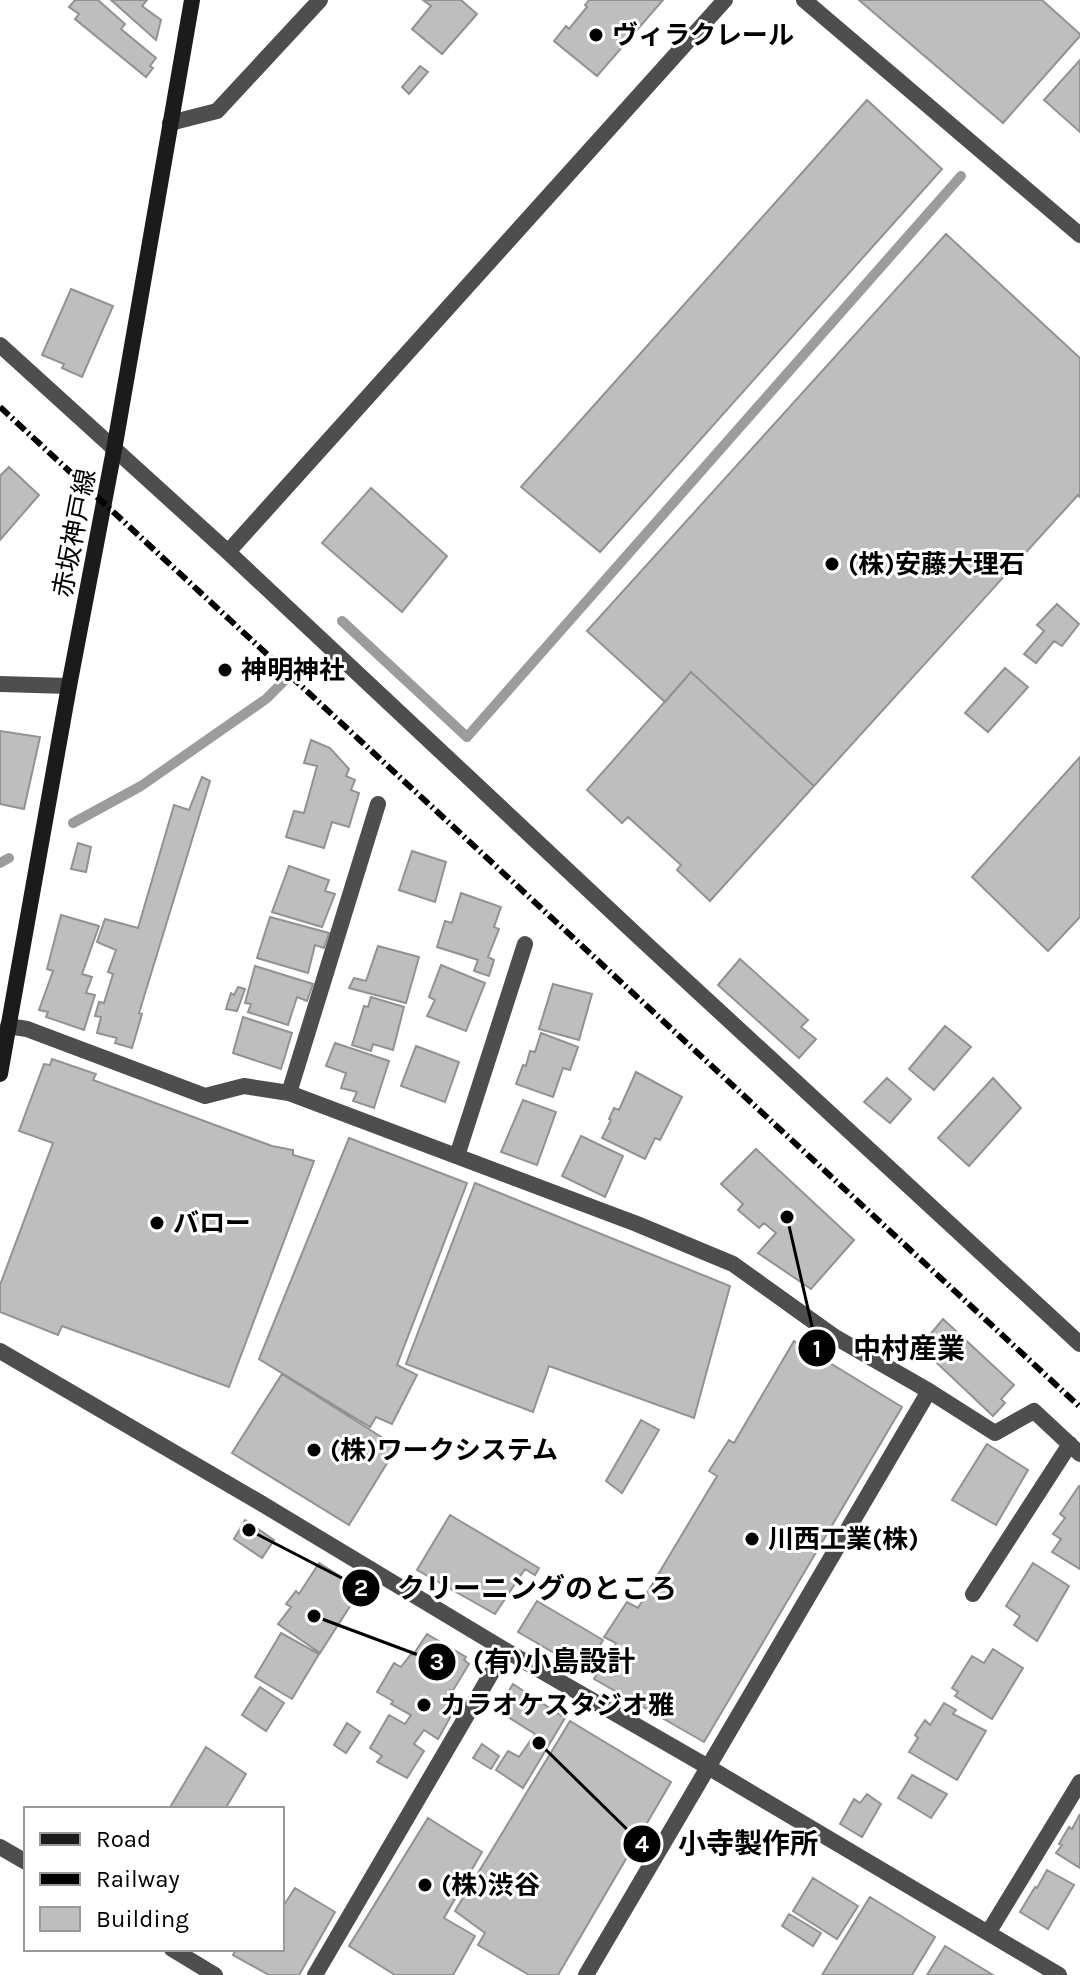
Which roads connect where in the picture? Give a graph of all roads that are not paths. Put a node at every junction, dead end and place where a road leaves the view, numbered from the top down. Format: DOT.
graph roads {
  1 [pos="192,0"];
  2 [pos="320,0"];
  3 [pos="725,0"];
  4 [pos="804,0"];
  5 [pos="170,123"];
  6 [pos="1080,235"];
  7 [pos="0,345"];
  8 [pos="114,450"];
  9 [pos="228,552"];
  10 [pos="0,684"];
  11 [pos="69,686"];
  12 [pos="378,804"];
  13 [pos="525,944"];
  14 [pos="8,1026"];
  15 [pos="0,1074"];
  16 [pos="289,1093"];
  17 [pos="457,1156"];
  18 [pos="1080,1344"];
  19 [pos="0,1351"];
  20 [pos="929,1391"];
  21 [pos="1075,1449"];
  22 [pos="973,1594"];
  23 [pos="505,1650"];
  24 [pos="708,1767"];
  25 [pos="1080,1782"];
  26 [pos="0,1847"];
  27 [pos="24,1861"];
  28 [pos="988,1933"];
  29 [pos="175,1951"];
  30 [pos="215,1975"];
  31 [pos="315,1975"];
  32 [pos="586,1975"];
  33 [pos="1059,1975"];
  1 -- 5 [label="main road, 赤坂神戸線"];
  2 -- 5 [label="street"];
  3 -- 9 [label="street"];
  4 -- 6 [label="street"];
  5 -- 8 [label="main road, 赤坂神戸線"];
  7 -- 8 [label="street"];
  8 -- 9 [label="street"];
  8 -- 11 [label="main road, 赤坂神戸線"];
  9 -- 18 [label="street"];
  10 -- 11 [label="street"];
  11 -- 14 [label="main road, 赤坂神戸線"];
  12 -- 16 [label="street"];
  13 -- 17 [label="street"];
  14 -- 15 [label="main road, 赤坂神戸線"];
  14 -- 16 [label="street"];
  16 -- 17 [label="street"];
  17 -- 20 [label="street"];
  19 -- 23 [label="street"];
  20 -- 21 [label="street"];
  20 -- 24 [label="street"];
  21 -- 22 [label="street"];
  23 -- 24 [label="street"];
  23 -- 31 [label="street"];
  24 -- 28 [label="street"];
  24 -- 32 [label="street"];
  25 -- 28 [label="street"];
  26 -- 27 [label="street"];
  28 -- 33 [label="street"];
  29 -- 30 [label="street"];
}
